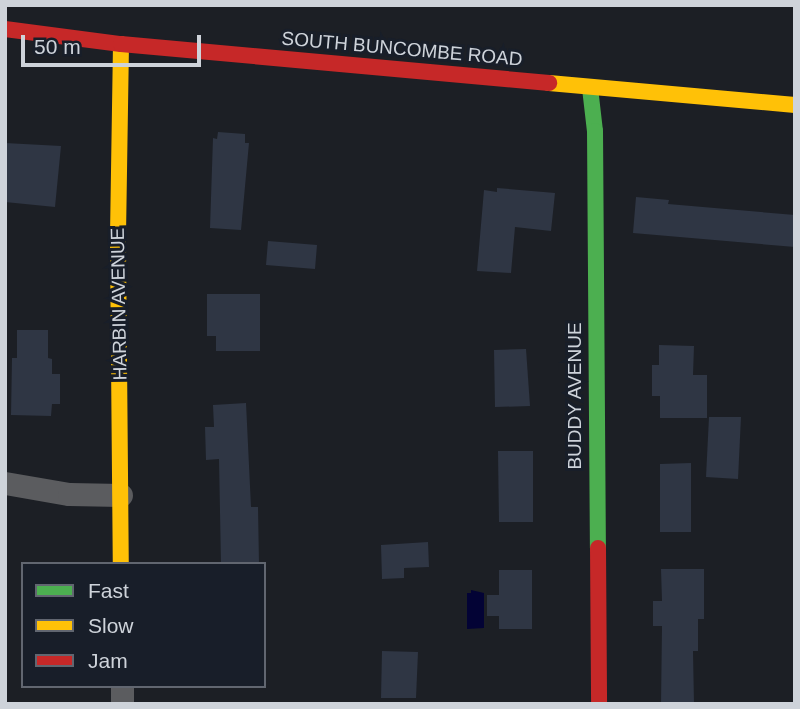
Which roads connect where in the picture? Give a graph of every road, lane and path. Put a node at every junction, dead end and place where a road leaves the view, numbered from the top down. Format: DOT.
graph roads {
  1 [pos="5,29"];
  2 [pos="121,44"];
  3 [pos="590,88"];
  4 [pos="795,105"];
  5 [pos="5,482"];
  6 [pos="121,495"];
  7 [pos="121,562"];
  8 [pos="599,704"];
  1 -- 2 [label="street, SOUTH BUNCOMBE ROAD"];
  2 -- 3 [label="street, SOUTH BUNCOMBE ROAD"];
  2 -- 6 [label="street, HARBIN AVENUE"];
  3 -- 4 [label="street, SOUTH BUNCOMBE ROAD"];
  3 -- 8 [label="street, BUDDY AVENUE"];
  5 -- 6 [label="street"];
  6 -- 7 [label="street, HARBIN AVENUE"];
}
